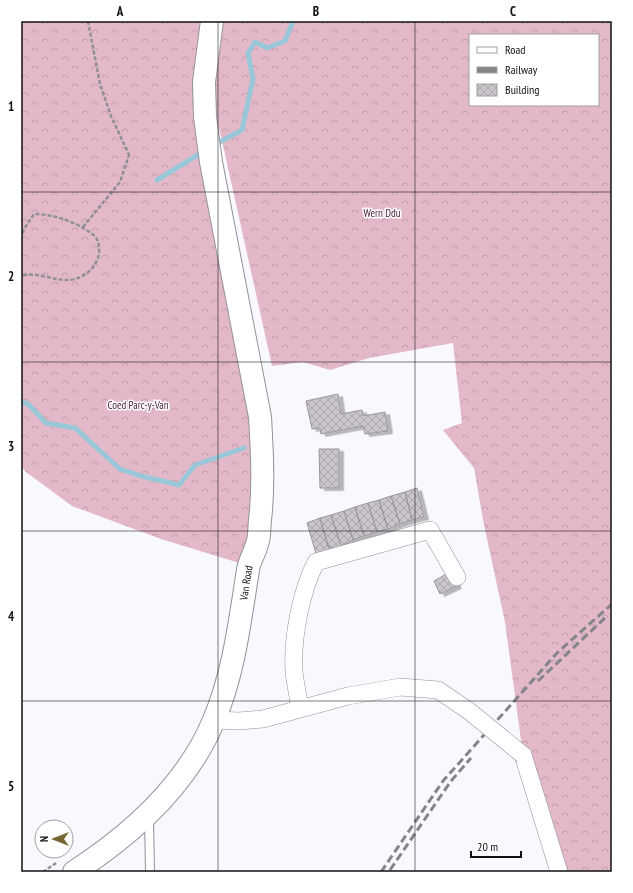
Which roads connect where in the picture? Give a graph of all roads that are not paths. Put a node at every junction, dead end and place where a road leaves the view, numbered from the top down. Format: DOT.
graph roads {
  1 [pos="212,21"];
  2 [pos="457,577"];
  3 [pos="300,708"];
  4 [pos="214,720"];
  5 [pos="149,812"];
  6 [pos="68,866"];
  7 [pos="150,872"];
  8 [pos="559,872"];
  1 -- 4 [label="street, Van Road"];
  2 -- 3 [label="street"];
  3 -- 4 [label="street"];
  3 -- 8 [label="street, bridge"];
  4 -- 5 [label="street, Van Road"];
  5 -- 6 [label="street, Van Road"];
  5 -- 7 [label="lane"];
}
